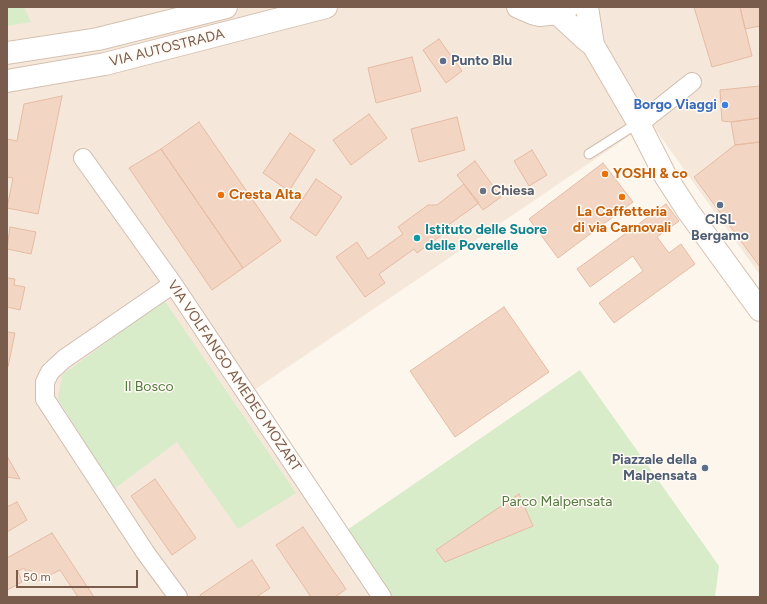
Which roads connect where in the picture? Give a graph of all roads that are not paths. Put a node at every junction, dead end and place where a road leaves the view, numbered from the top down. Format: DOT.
graph roads {
  1 [pos="226,7"];
  2 [pos="326,7"];
  3 [pos="518,7"];
  4 [pos="587,7"];
  5 [pos="562,10"];
  6 [pos="593,45"];
  7 [pos="7,53"];
  8 [pos="7,81"];
  9 [pos="692,82"];
  10 [pos="639,123"];
  11 [pos="589,154"];
  12 [pos="83,158"];
  13 [pos="172,284"];
  14 [pos="760,310"];
  15 [pos="178,597"];
  16 [pos="382,597"];
  1 -- 7 [label="main road, VIA AUTOSTRADA"];
  2 -- 8 [label="main road, VIA AUTOSTRADA"];
  3 -- 5 [label="main road"];
  4 -- 6 [label="main road"];
  5 -- 6 [label="main road"];
  6 -- 10 [label="main road"];
  9 -- 10 [label="street"];
  10 -- 11 [label="lane"];
  10 -- 14 [label="main road"];
  12 -- 13 [label="street, VIA VOLFANGO AMEDEO MOZART"];
  13 -- 15 [label="street"];
  13 -- 16 [label="street, VIA VOLFANGO AMEDEO MOZART"];
}
